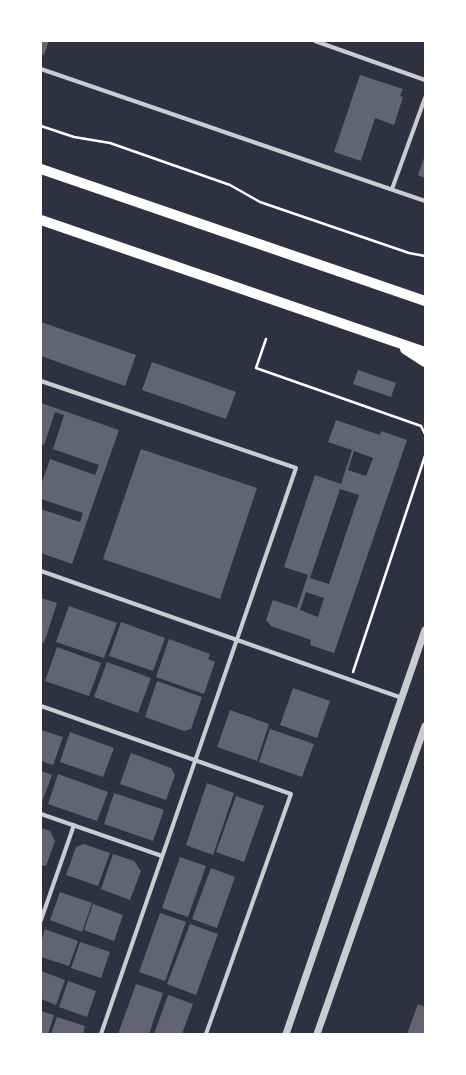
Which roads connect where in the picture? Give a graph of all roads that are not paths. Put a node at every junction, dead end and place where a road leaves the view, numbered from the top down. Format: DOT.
graph roads {
  1 [pos="315,41"];
  2 [pos="41,69"];
  3 [pos="425,80"];
  4 [pos="425,98"];
  5 [pos="41,169"];
  6 [pos="392,189"];
  7 [pos="425,201"];
  8 [pos="41,220"];
  9 [pos="405,293"];
  10 [pos="425,295"];
  11 [pos="425,301"];
  12 [pos="393,341"];
  13 [pos="425,352"];
  14 [pos="425,362"];
  15 [pos="41,381"];
  16 [pos="41,571"];
  17 [pos="425,630"];
  18 [pos="237,639"];
  19 [pos="402,698"];
  20 [pos="41,706"];
  21 [pos="425,726"];
  22 [pos="195,760"];
  23 [pos="41,814"];
  24 [pos="74,825"];
  25 [pos="162,856"];
  26 [pos="41,920"];
  27 [pos="101,1034"];
  28 [pos="206,1034"];
  29 [pos="286,1034"];
  30 [pos="317,1034"];
  1 -- 3 [label="street"];
  2 -- 6 [label="street"];
  4 -- 6 [label="street"];
  5 -- 9 [label="main road"];
  6 -- 7 [label="street"];
  8 -- 12 [label="main road"];
  9 -- 10 [label="main road"];
  9 -- 11 [label="main road"];
  12 -- 13 [label="main road"];
  12 -- 14 [label="main road"];
  15 -- 18 [label="street"];
  16 -- 18 [label="street"];
  17 -- 19 [label="street"];
  18 -- 19 [label="street"];
  18 -- 22 [label="street"];
  19 -- 29 [label="street"];
  20 -- 22 [label="street"];
  21 -- 30 [label="street"];
  22 -- 25 [label="street"];
  22 -- 28 [label="street"];
  23 -- 24 [label="street"];
  24 -- 25 [label="street"];
  24 -- 26 [label="street"];
  25 -- 27 [label="street"];
}
